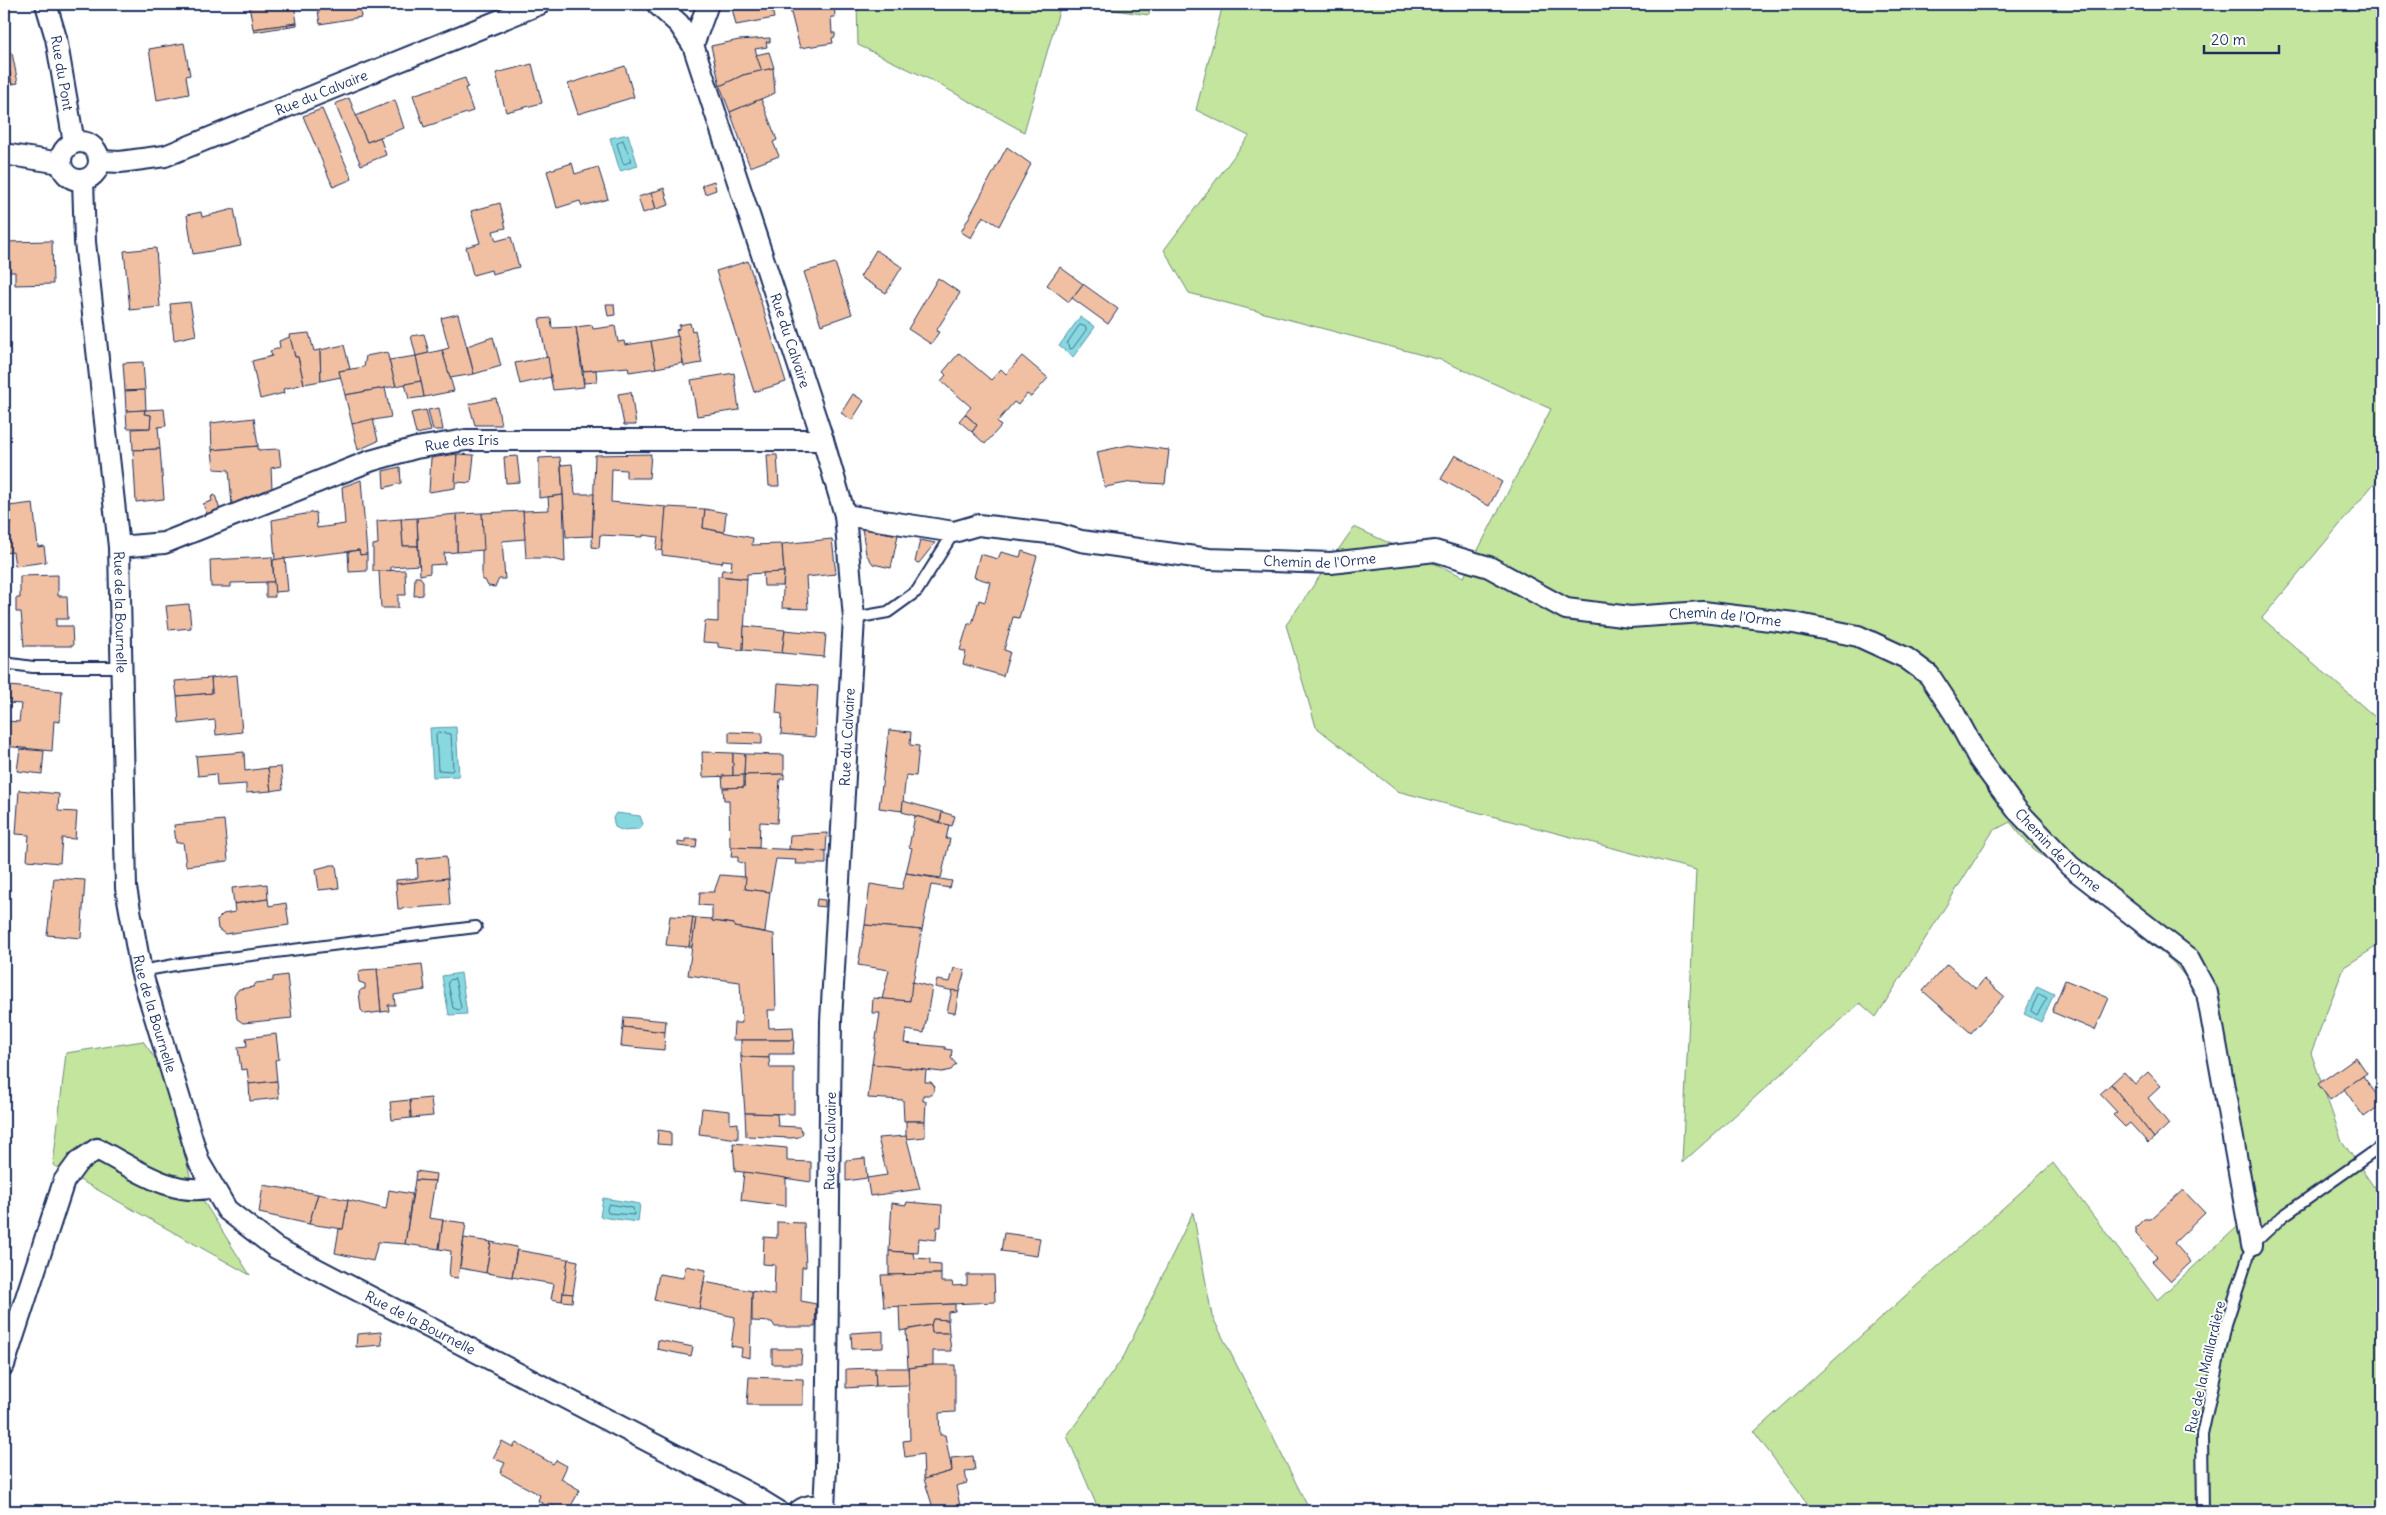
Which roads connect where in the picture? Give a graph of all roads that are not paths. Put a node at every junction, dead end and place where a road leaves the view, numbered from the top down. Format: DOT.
graph roads {
  1 [pos="46,4"];
  2 [pos="540,4"];
  3 [pos="657,4"];
  4 [pos="708,4"];
  5 [pos="692,45"];
  6 [pos="74,143"];
  7 [pos="4,154"];
  8 [pos="99,161"];
  9 [pos="61,163"];
  10 [pos="83,180"];
  11 [pos="824,440"];
  12 [pos="845,516"];
  13 [pos="954,532"];
  14 [pos="119,547"];
  15 [pos="854,618"];
  16 [pos="4,663"];
  17 [pos="122,667"];
  18 [pos="476,927"];
  19 [pos="141,972"];
  20 [pos="2382,1146"];
  21 [pos="212,1187"];
  22 [pos="2252,1245"];
  23 [pos="4,1365"];
  24 [pos="826,1510"];
  25 [pos="778,1511"];
  26 [pos="799,1511"];
  27 [pos="2203,1511"];
  1 -- 6 [label="street, Rue du Pont"];
  2 -- 8 [label="street, Rue du Calvaire"];
  3 -- 5 [label="street, Rue du Calvaire"];
  4 -- 5 [label="street"];
  5 -- 11 [label="street, Rue du Calvaire"];
  6 -- 8 [label="street"];
  6 -- 9 [label="street"];
  7 -- 9 [label="street"];
  8 -- 10 [label="street"];
  9 -- 10 [label="street"];
  10 -- 14 [label="street, Rue de la Bournelle"];
  11 -- 12 [label="street, Rue du Calvaire"];
  11 -- 14 [label="street, Rue des Iris"];
  12 -- 13 [label="street, Chemin de l'Orme"];
  12 -- 15 [label="street, Rue du Calvaire"];
  13 -- 15 [label="lane"];
  13 -- 22 [label="street, Chemin de l'Orme"];
  14 -- 17 [label="street, Rue de la Bournelle"];
  15 -- 24 [label="street, Rue du Calvaire"];
  16 -- 17 [label="lane"];
  17 -- 19 [label="street, Rue de la Bournelle"];
  18 -- 19 [label="lane"];
  19 -- 21 [label="street, Rue de la Bournelle"];
  20 -- 22 [label="lane, Rue de la Maillardière"];
  21 -- 23 [label="street"];
  21 -- 25 [label="street, Rue de la Bournelle"];
  22 -- 27 [label="lane, Rue de la Maillardière"];
  24 -- 26 [label="street"];
}
